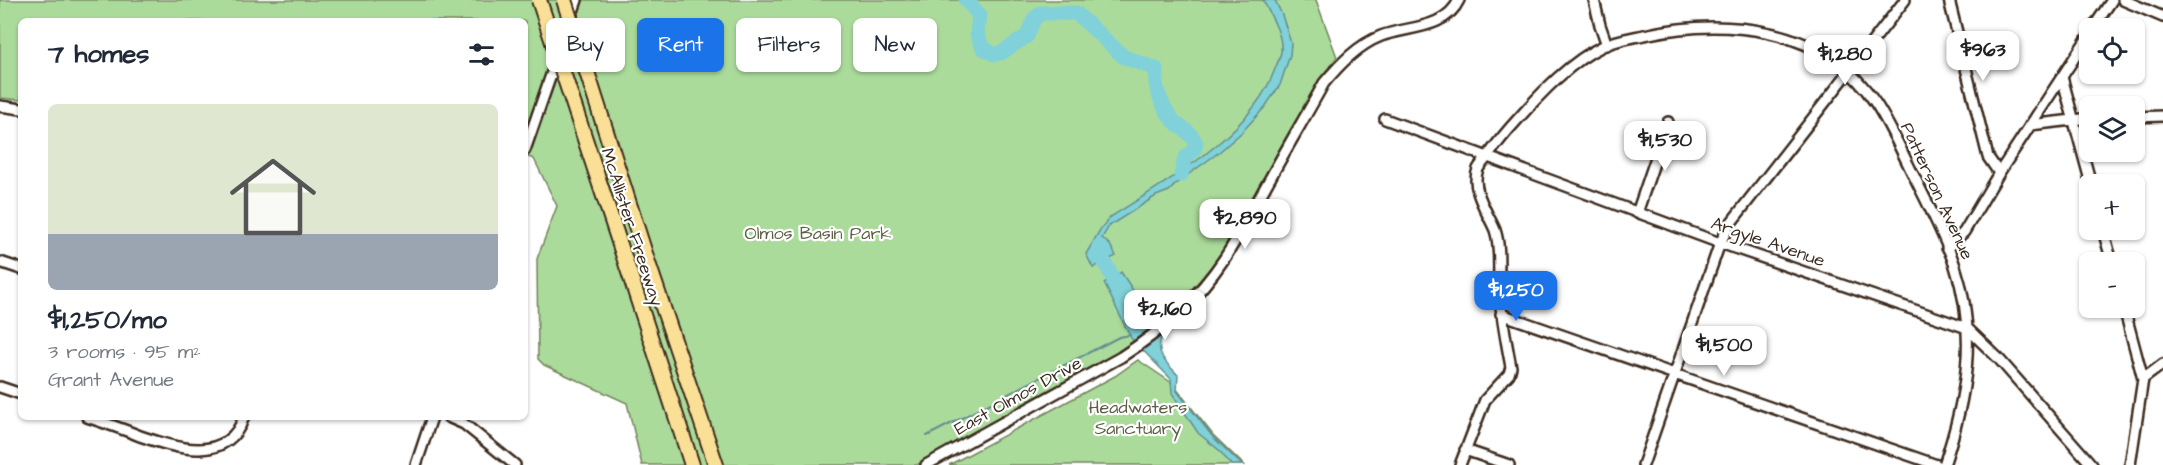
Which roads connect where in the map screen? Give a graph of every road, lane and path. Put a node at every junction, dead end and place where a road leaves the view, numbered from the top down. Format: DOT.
graph roads {
  1 [pos="539,0"];
  2 [pos="564,0"];
  3 [pos="577,0"];
  4 [pos="1459,0"];
  5 [pos="1594,0"];
  6 [pos="1905,0"];
  7 [pos="1948,0"];
  8 [pos="2112,0"];
  9 [pos="2123,0"];
  10 [pos="2163,17"];
  11 [pos="2100,18"];
  12 [pos="1607,45"];
  13 [pos="2079,50"];
  14 [pos="1849,72"];
  15 [pos="2062,76"];
  16 [pos="0,106"];
  17 [pos="18,108"];
  18 [pos="2163,116"];
  19 [pos="2145,117"];
  20 [pos="1385,119"];
  21 [pos="2073,119"];
  22 [pos="2079,119"];
  23 [pos="1668,122"];
  24 [pos="2030,126"];
  25 [pos="528,141"];
  26 [pos="1488,157"];
  27 [pos="1999,173"];
  28 [pos="2088,174"];
  29 [pos="1637,213"];
  30 [pos="1719,243"];
  31 [pos="1947,248"];
  32 [pos="0,262"];
  33 [pos="18,268"];
  34 [pos="1501,314"];
  35 [pos="2127,318"];
  36 [pos="1967,328"];
  37 [pos="2163,364"];
  38 [pos="1674,374"];
  39 [pos="2143,379"];
  40 [pos="0,387"];
  41 [pos="18,393"];
  42 [pos="96,420"];
  43 [pos="242,420"];
  44 [pos="431,420"];
  45 [pos="455,420"];
  46 [pos="1465,450"];
  47 [pos="416,465"];
  48 [pos="515,465"];
  49 [pos="692,465"];
  50 [pos="716,465"];
  51 [pos="926,465"];
  52 [pos="1460,465"];
  53 [pos="1509,465"];
  54 [pos="1643,465"];
  55 [pos="1937,465"];
  56 [pos="1944,465"];
  57 [pos="2092,465"];
  58 [pos="2130,465"];
  1 -- 49 [label="highway, McAllister Freeway, bridge"];
  2 -- 50 [label="highway, McAllister Freeway, bridge"];
  3 -- 25 [label="street"];
  4 -- 51 [label="street, East Olmos Drive"];
  5 -- 12 [label="street"];
  6 -- 14 [label="street"];
  7 -- 27 [label="street"];
  8 -- 11 [label="street"];
  9 -- 10 [label="street"];
  12 -- 14 [label="street, Patterson Avenue"];
  12 -- 26 [label="street, Patterson Avenue"];
  13 -- 15 [label="street"];
  14 -- 30 [label="street"];
  14 -- 31 [label="street, Patterson Avenue"];
  15 -- 21 [label="street"];
  15 -- 24 [label="street"];
  16 -- 17 [label="street"];
  18 -- 19 [label="street"];
  20 -- 26 [label="street, Argyle Avenue"];
  21 -- 22 [label="street"];
  21 -- 24 [label="street"];
  21 -- 28 [label="street"];
  23 -- 29 [label="street"];
  24 -- 27 [label="street"];
  26 -- 29 [label="street, Argyle Avenue"];
  26 -- 34 [label="street, Patterson Avenue"];
  27 -- 31 [label="street"];
  29 -- 30 [label="street, Argyle Avenue"];
  30 -- 36 [label="street, Argyle Avenue"];
  30 -- 38 [label="street"];
  31 -- 36 [label="street, Patterson Avenue"];
  32 -- 33 [label="street"];
  34 -- 38 [label="street"];
  34 -- 46 [label="street, Patterson Avenue"];
  35 -- 39 [label="street"];
  36 -- 56 [label="street, Patterson Avenue"];
  36 -- 57 [label="street, Argyle Avenue"];
  37 -- 39 [label="street"];
  38 -- 54 [label="street"];
  38 -- 55 [label="street"];
  39 -- 58 [label="street"];
  40 -- 41 [label="street"];
  42 -- 43 [label="street"];
  44 -- 47 [label="street"];
  45 -- 48 [label="street"];
  46 -- 52 [label="street, Patterson Avenue"];
  46 -- 53 [label="street"];
}
